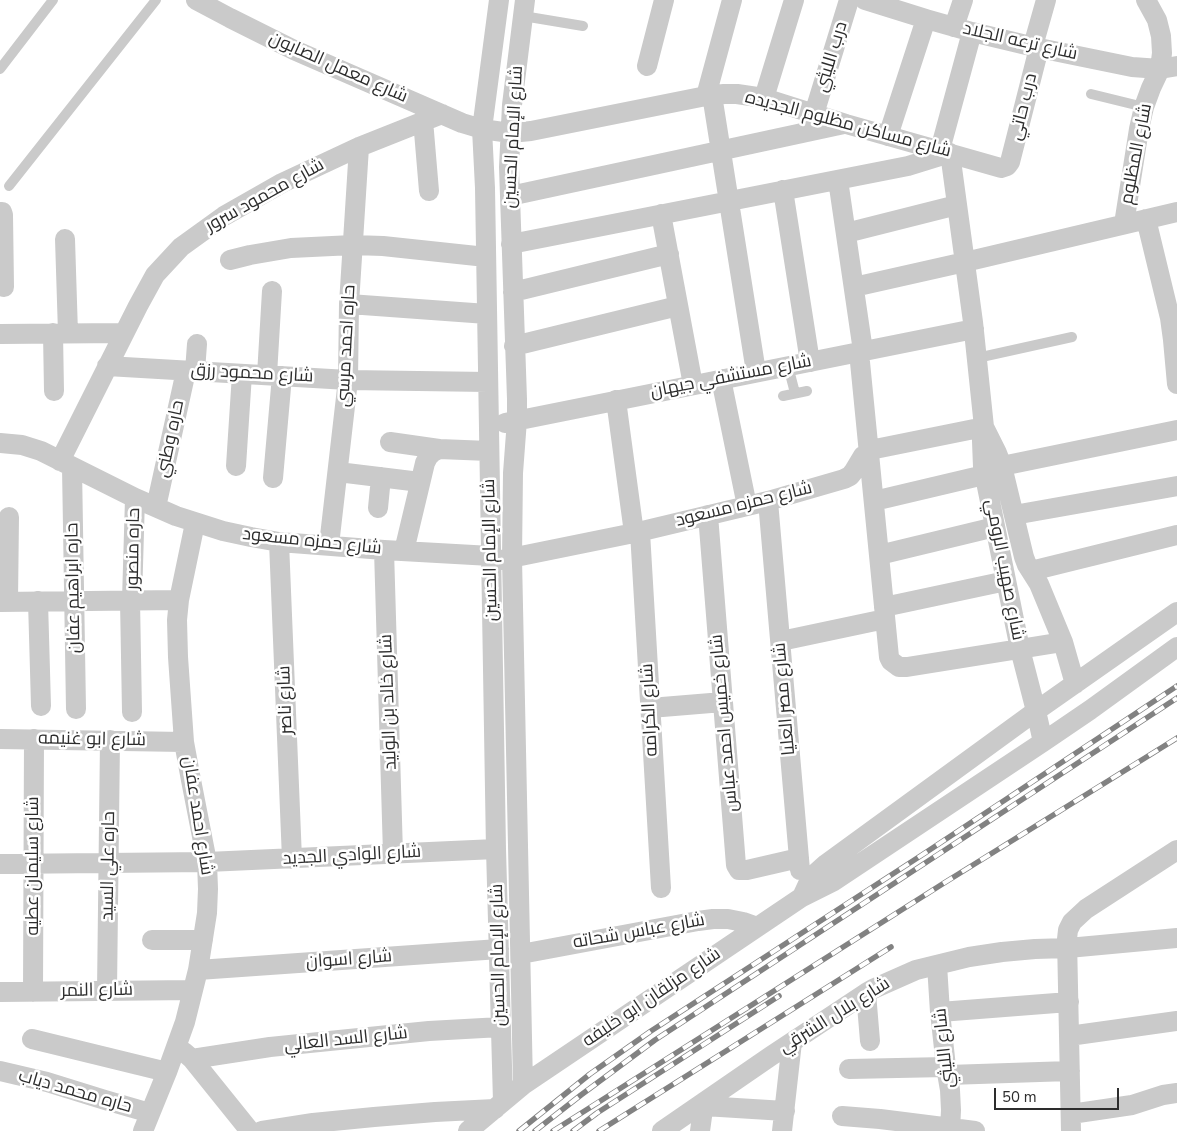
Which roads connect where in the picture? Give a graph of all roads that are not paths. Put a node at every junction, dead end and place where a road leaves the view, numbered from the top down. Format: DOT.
graph roads {
  1 [pos="52,0"];
  2 [pos="156,0"];
  3 [pos="196,0"];
  4 [pos="499,0"];
  5 [pos="664,0"];
  6 [pos="732,0"];
  7 [pos="794,0"];
  8 [pos="849,0"];
  9 [pos="865,0"];
  10 [pos="963,0"];
  11 [pos="1046,0"];
  12 [pos="1146,0"];
  13 [pos="893,4"];
  14 [pos="524,8"];
  15 [pos="926,19"];
  16 [pos="583,26"];
  17 [pos="963,29"];
  18 [pos="1036,47"];
  19 [pos="647,66"];
  20 [pos="0,68"];
  21 [pos="1168,68"];
  22 [pos="1091,94"];
  23 [pos="709,96"];
  24 [pos="764,98"];
  25 [pos="1144,107"];
  26 [pos="814,114"];
  27 [pos="432,117"];
  28 [pos="846,124"];
  29 [pos="482,129"];
  30 [pos="510,133"];
  31 [pos="888,136"];
  32 [pos="358,147"];
  33 [pos="720,151"];
  34 [pos="945,151"];
  35 [pos="1007,166"];
  36 [pos="838,180"];
  37 [pos="783,190"];
  38 [pos="429,191"];
  39 [pos="510,196"];
  40 [pos="728,201"];
  41 [pos="3,202"];
  42 [pos="957,205"];
  43 [pos="1177,212"];
  44 [pos="661,214"];
  45 [pos="1146,219"];
  46 [pos="1124,224"];
  47 [pos="846,233"];
  48 [pos="65,239"];
  49 [pos="511,244"];
  50 [pos="353,245"];
  51 [pos="669,254"];
  52 [pos="486,257"];
  53 [pos="230,260"];
  54 [pos="965,262"];
  55 [pos="1168,271"];
  56 [pos="4,287"];
  57 [pos="854,287"];
  58 [pos="272,292"];
  59 [pos="513,292"];
  60 [pos="349,304"];
  61 [pos="678,306"];
  62 [pos="487,314"];
  63 [pos="1173,318"];
  64 [pos="974,329"];
  65 [pos="61,333"];
  66 [pos="124,333"];
  67 [pos="0,334"];
  68 [pos="1072,337"];
  69 [pos="197,344"];
  70 [pos="514,346"];
  71 [pos="861,351"];
  72 [pos="977,358"];
  73 [pos="810,362"];
  74 [pos="107,366"];
  75 [pos="788,366"];
  76 [pos="191,371"];
  77 [pos="756,372"];
  78 [pos="242,374"];
  79 [pos="274,376"];
  80 [pos="1176,378"];
  81 [pos="721,379"];
  82 [pos="348,380"];
  83 [pos="488,382"];
  84 [pos="693,385"];
  85 [pos="807,390"];
  86 [pos="54,391"];
  87 [pos="795,393"];
  88 [pos="782,396"];
  89 [pos="616,400"];
  90 [pos="517,420"];
  91 [pos="489,426"];
  92 [pos="984,427"];
  93 [pos="1177,430"];
  94 [pos="390,442"];
  95 [pos="0,443"];
  96 [pos="438,449"];
  97 [pos="489,451"];
  98 [pos="869,452"];
  99 [pos="66,464"];
  100 [pos="236,466"];
  101 [pos="993,470"];
  102 [pos="338,472"];
  103 [pos="381,477"];
  104 [pos="273,478"];
  105 [pos="420,482"];
  106 [pos="1177,486"];
  107 [pos="135,498"];
  108 [pos="768,501"];
  109 [pos="874,501"];
  110 [pos="747,506"];
  111 [pos="156,507"];
  112 [pos="378,508"];
  113 [pos="708,515"];
  114 [pos="1014,515"];
  115 [pos="10,517"];
  116 [pos="195,523"];
  117 [pos="995,527"];
  118 [pos="637,532"];
  119 [pos="1177,536"];
  120 [pos="279,542"];
  121 [pos="329,545"];
  122 [pos="394,550"];
  123 [pos="879,555"];
  124 [pos="512,558"];
  125 [pos="491,559"];
  126 [pos="1035,577"];
  127 [pos="1007,586"];
  128 [pos="74,600"];
  129 [pos="131,600"];
  130 [pos="179,600"];
  131 [pos="4,601"];
  132 [pos="38,601"];
  133 [pos="1177,612"];
  134 [pos="884,613"];
  135 [pos="780,641"];
  136 [pos="1063,642"];
  137 [pos="1177,647"];
  138 [pos="1020,649"];
  139 [pos="1075,684"];
  140 [pos="723,702"];
  141 [pos="41,706"];
  142 [pos="650,708"];
  143 [pos="76,709"];
  144 [pos="1036,711"];
  145 [pos="132,712"];
  146 [pos="0,739"];
  147 [pos="34,739"];
  148 [pos="110,740"];
  149 [pos="184,742"];
  150 [pos="1043,742"];
  151 [pos="496,849"];
  152 [pos="1177,850"];
  153 [pos="393,854"];
  154 [pos="799,858"];
  155 [pos="292,859"];
  156 [pos="207,862"];
  157 [pos="109,863"];
  158 [pos="0,864"];
  159 [pos="34,864"];
  160 [pos="661,888"];
  161 [pos="802,897"];
  162 [pos="757,927"];
  163 [pos="1177,938"];
  164 [pos="152,940"];
  165 [pos="203,940"];
  166 [pos="1068,948"];
  167 [pos="499,949"];
  168 [pos="521,954"];
  169 [pos="937,965"];
  170 [pos="198,970"];
  171 [pos="193,990"];
  172 [pos="0,992"];
  173 [pos="33,992"];
  174 [pos="107,992"];
  175 [pos="866,993"];
  176 [pos="1069,1002"];
  177 [pos="940,1012"];
  178 [pos="1177,1021"];
  179 [pos="501,1027"];
  180 [pos="1070,1036"];
  181 [pos="32,1040"];
  182 [pos="870,1041"];
  183 [pos="792,1042"];
  184 [pos="184,1053"];
  185 [pos="849,1069"];
  186 [pos="1070,1070"];
  187 [pos="0,1071"];
  188 [pos="947,1071"];
  189 [pos="167,1072"];
  190 [pos="523,1085"];
  191 [pos="1177,1093"];
  192 [pos="704,1104"];
  193 [pos="499,1106"];
  194 [pos="785,1111"];
  195 [pos="842,1116"];
  196 [pos="1071,1123"];
  197 [pos="145,1126"];
  198 [pos="950,1129"];
  199 [pos="250,1131"];
  200 [pos="262,1131"];
  201 [pos="468,1131"];
  202 [pos="662,1131"];
  203 [pos="700,1131"];
  204 [pos="782,1131"];
  205 [pos="975,1131"];
  1 -- 20 [label="lane"];
  2 -- 41 [label="lane"];
  3 -- 27 [label="street, شارع معمل الصابون"];
  4 -- 29 [label="street, شارع الإمام الحسين"];
  5 -- 19 [label="street"];
  6 -- 23 [label="street"];
  7 -- 24 [label="street"];
  8 -- 26 [label="street, درب الليثي"];
  9 -- 13 [label="street, شارع ترعه الجلاد"];
  10 -- 17 [label="street"];
  11 -- 18 [label="street, درب حاتي"];
  12 -- 21 [label="street, شارع المظلوم"];
  13 -- 15 [label="street, شارع ترعه الجلاد"];
  14 -- 16 [label="lane"];
  14 -- 30 [label="street, شارع الإمام الحسين"];
  15 -- 17 [label="street, شارع ترعه الجلاد"];
  15 -- 31 [label="street"];
  17 -- 18 [label="street, شارع ترعه الجلاد"];
  17 -- 34 [label="street"];
  18 -- 21 [label="street, شارع ترعه الجلاد"];
  18 -- 35 [label="street, درب حاتي"];
  21 -- 25 [label="street, شارع المظلوم"];
  22 -- 25 [label="lane"];
  23 -- 24 [label="street, شارع مساكن مظلوم الجديده"];
  23 -- 30 [label="street, شارع مساكن مظلوم الجديده"];
  23 -- 33 [label="street"];
  24 -- 26 [label="street, شارع مساكن مظلوم الجديده"];
  25 -- 46 [label="street, شارع المظلوم"];
  26 -- 28 [label="street, شارع مساكن مظلوم الجديده"];
  27 -- 29 [label="street, شارع معمل الصابون"];
  27 -- 32 [label="street, شارع محمود سرور"];
  27 -- 38 [label="street"];
  28 -- 31 [label="street, شارع مساكن مظلوم الجديده"];
  28 -- 33 [label="street"];
  29 -- 30 [label="street, شارع مساكن مظلوم الجديده"];
  29 -- 52 [label="street, شارع الإمام الحسين"];
  30 -- 39 [label="street, شارع الإمام الحسين"];
  31 -- 34 [label="street, شارع مساكن مظلوم الجديده"];
  32 -- 50 [label="street, حاره احمد مرسي"];
  32 -- 66 [label="street, شارع محمود سرور"];
  33 -- 39 [label="street"];
  33 -- 40 [label="street"];
  34 -- 35 [label="street, شارع مساكن مظلوم الجديده"];
  34 -- 36 [label="street"];
  34 -- 42 [label="street, شارع صهيب الرومي"];
  36 -- 37 [label="street"];
  36 -- 47 [label="street"];
  37 -- 40 [label="street"];
  37 -- 73 [label="street"];
  39 -- 49 [label="street, شارع الإمام الحسين"];
  40 -- 44 [label="street"];
  40 -- 77 [label="street"];
  41 -- 56 [label="street"];
  42 -- 47 [label="street"];
  42 -- 54 [label="street, شارع صهيب الرومي"];
  43 -- 45 [label="street"];
  44 -- 49 [label="street"];
  44 -- 51 [label="street"];
  45 -- 46 [label="street"];
  45 -- 55 [label="street"];
  46 -- 54 [label="street"];
  47 -- 57 [label="street"];
  48 -- 65 [label="street"];
  49 -- 59 [label="street, شارع الإمام الحسين"];
  50 -- 52 [label="street"];
  50 -- 53 [label="street"];
  50 -- 60 [label="street, حاره احمد مرسي"];
  51 -- 59 [label="street"];
  51 -- 61 [label="street"];
  52 -- 62 [label="street, شارع الإمام الحسين"];
  54 -- 57 [label="street"];
  54 -- 64 [label="street, شارع صهيب الرومي"];
  55 -- 63 [label="street"];
  57 -- 71 [label="street"];
  58 -- 79 [label="street"];
  59 -- 70 [label="street, شارع الإمام الحسين"];
  60 -- 62 [label="street"];
  60 -- 82 [label="street, حاره احمد مرسي"];
  61 -- 70 [label="street"];
  61 -- 84 [label="street"];
  62 -- 83 [label="street, شارع الإمام الحسين"];
  63 -- 80 [label="street"];
  64 -- 71 [label="street, شارع مستشفي جيهان"];
  64 -- 72 [label="street, شارع صهيب الرومي"];
  65 -- 66 [label="street"];
  65 -- 67 [label="street"];
  65 -- 86 [label="street"];
  66 -- 74 [label="street, شارع محمود سرور"];
  68 -- 72 [label="lane"];
  69 -- 76 [label="street, حاره وطني"];
  70 -- 90 [label="street, شارع الإمام الحسين"];
  71 -- 73 [label="street, شارع مستشفي جيهان"];
  71 -- 98 [label="street"];
  72 -- 92 [label="street, شارع صهيب الرومي"];
  73 -- 75 [label="street, شارع مستشفي جيهان"];
  74 -- 76 [label="street, شارع محمود رزق"];
  74 -- 99 [label="street, شارع محمود سرور"];
  75 -- 77 [label="street, شارع مستشفي جيهان"];
  75 -- 87 [label="lane"];
  76 -- 78 [label="street, شارع محمود رزق"];
  76 -- 111 [label="street, حاره وطني"];
  77 -- 81 [label="street, شارع مستشفي جيهان"];
  78 -- 79 [label="street, شارع محمود رزق"];
  78 -- 100 [label="street"];
  79 -- 82 [label="street, شارع محمود رزق"];
  79 -- 104 [label="street"];
  81 -- 84 [label="street, شارع مستشفي جيهان"];
  81 -- 110 [label="street"];
  82 -- 83 [label="street, شارع محمود رزق"];
  82 -- 102 [label="street, حاره احمد مرسي"];
  83 -- 91 [label="street, شارع الإمام الحسين"];
  84 -- 89 [label="street, شارع مستشفي جيهان"];
  85 -- 87 [label="lane"];
  87 -- 88 [label="lane"];
  89 -- 90 [label="street, شارع مستشفي جيهان"];
  89 -- 118 [label="street, شارع الكرامه"];
  90 -- 91 [label="street, شارع مستشفي جيهان"];
  90 -- 124 [label="street, شارع الإمام الحسين"];
  91 -- 97 [label="street, شارع الإمام الحسين"];
  92 -- 98 [label="street"];
  92 -- 101 [label="street, شارع صهيب الرومي"];
  93 -- 101 [label="street"];
  94 -- 96 [label="street"];
  95 -- 99 [label="street, شارع حمزه مسعود"];
  96 -- 97 [label="street"];
  96 -- 105 [label="street, شارع خالد بن الوليد"];
  97 -- 125 [label="street, شارع الإمام الحسين"];
  98 -- 108 [label="street, شارع حمزه مسعود"];
  98 -- 109 [label="street"];
  99 -- 107 [label="street, شارع حمزه مسعود"];
  99 -- 128 [label="street, حاره ابراهيم عفان"];
  101 -- 109 [label="street"];
  101 -- 114 [label="street, شارع صهيب الرومي"];
  101 -- 117 [label="street, شارع صهيب الرومي"];
  102 -- 103 [label="street"];
  102 -- 121 [label="street, حاره احمد مرسي"];
  103 -- 105 [label="street"];
  103 -- 112 [label="street"];
  105 -- 122 [label="street, شارع خالد بن الوليد"];
  106 -- 114 [label="street"];
  107 -- 111 [label="street, شارع حمزه مسعود"];
  107 -- 129 [label="street, حاره منصور"];
  108 -- 110 [label="street, شارع حمزه مسعود"];
  108 -- 135 [label="street, شارع مصر العليا"];
  109 -- 123 [label="street"];
  110 -- 113 [label="street, شارع حمزه مسعود"];
  111 -- 116 [label="street, شارع حمزه مسعود"];
  113 -- 118 [label="street, شارع حمزه مسعود"];
  113 -- 140 [label="street, شارع خميس احمد عباس"];
  114 -- 126 [label="street, شارع صهيب الرومي"];
  115 -- 131 [label="street"];
  116 -- 120 [label="street, شارع حمزه مسعود"];
  116 -- 130 [label="street, شارع احمد عفان"];
  117 -- 123 [label="street"];
  117 -- 127 [label="street, شارع صهيب الرومي"];
  118 -- 124 [label="street, شارع حمزه مسعود"];
  118 -- 142 [label="street, شارع الكرامه"];
  119 -- 126 [label="street"];
  120 -- 121 [label="street, شارع حمزه مسعود"];
  120 -- 155 [label="street, شارع ناصر"];
  121 -- 122 [label="street, شارع حمزه مسعود"];
  122 -- 125 [label="street, شارع حمزه مسعود"];
  122 -- 153 [label="street, شارع خالد بن الوليد"];
  123 -- 134 [label="street"];
  124 -- 125 [label="street, شارع حمزه مسعود"];
  124 -- 168 [label="street, شارع الإمام الحسين"];
  125 -- 151 [label="street, شارع الإمام الحسين"];
  126 -- 127 [label="street"];
  126 -- 136 [label="street, شارع صهيب الرومي"];
  127 -- 134 [label="street"];
  127 -- 138 [label="street, شارع صهيب الرومي"];
  128 -- 129 [label="street"];
  128 -- 132 [label="street"];
  128 -- 143 [label="street, حاره ابراهيم عفان"];
  129 -- 130 [label="street"];
  129 -- 145 [label="street, حاره منصور"];
  130 -- 149 [label="street, شارع احمد عفان"];
  131 -- 132 [label="street"];
  132 -- 141 [label="street"];
  133 -- 139 [label="street"];
  134 -- 135 [label="street"];
  134 -- 138 [label="street"];
  135 -- 154 [label="street, شارع مصر العليا"];
  136 -- 138 [label="street"];
  136 -- 139 [label="street, شارع صهيب الرومي"];
  137 -- 150 [label="street"];
  138 -- 144 [label="street, شارع صهيب الرومي"];
  139 -- 144 [label="street"];
  140 -- 142 [label="street"];
  140 -- 154 [label="street, شارع خميس احمد عباس"];
  142 -- 160 [label="street, شارع الكرامه"];
  144 -- 150 [label="street, شارع صهيب الرومي"];
  144 -- 161 [label="street, شارع مزلقان ابو خليفه"];
  146 -- 147 [label="street, شارع ابو غنيمه"];
  147 -- 148 [label="street, شارع ابو غنيمه"];
  147 -- 159 [label="street, شارع سليمان عطيه"];
  148 -- 149 [label="street, شارع ابو غنيمه"];
  148 -- 157 [label="street, حاره علي السيد"];
  149 -- 156 [label="street, شارع احمد عفان"];
  150 -- 161 [label="street, شارع مزلقان ابو خليفه"];
  151 -- 153 [label="street, شارع الوادي الجديد"];
  151 -- 167 [label="street, شارع الإمام الحسين"];
  152 -- 166 [label="street"];
  153 -- 155 [label="street, شارع الوادي الجديد"];
  154 -- 161 [label="street, شارع مصر العليا"];
  155 -- 156 [label="street, شارع الوادي الجديد"];
  156 -- 157 [label="street, شارع الوادي الجديد"];
  156 -- 165 [label="street, شارع احمد عفان"];
  157 -- 159 [label="street, شارع الوادي الجديد"];
  157 -- 174 [label="street, حاره علي السيد"];
  158 -- 159 [label="street, شارع الوادي الجديد"];
  159 -- 173 [label="street, شارع سليمان عطيه"];
  161 -- 162 [label="street, شارع مزلقان ابو خليفه"];
  162 -- 168 [label="street, شارع عباس شحاته"];
  162 -- 190 [label="street, شارع مزلقان ابو خليفه"];
  163 -- 166 [label="street, شارع بلال الشرقي"];
  164 -- 165 [label="street"];
  165 -- 170 [label="street, شارع احمد عفان"];
  166 -- 169 [label="street, شارع بلال الشرقي"];
  166 -- 176 [label="street"];
  167 -- 170 [label="street, شارع اسوان"];
  167 -- 179 [label="street, شارع الإمام الحسين"];
  168 -- 190 [label="street, شارع الإمام الحسين"];
  169 -- 175 [label="street, شارع بلال الشرقي"];
  169 -- 177 [label="street, شارع الليثي"];
  170 -- 171 [label="street, شارع احمد عفان"];
  171 -- 174 [label="street, شارع النمر"];
  171 -- 184 [label="street, شارع احمد عفان"];
  172 -- 173 [label="street, شارع النمر"];
  173 -- 174 [label="street, شارع النمر"];
  175 -- 182 [label="street"];
  175 -- 183 [label="street, شارع بلال الشرقي"];
  176 -- 177 [label="street"];
  176 -- 180 [label="street"];
  177 -- 188 [label="street, شارع الليثي"];
  178 -- 180 [label="street"];
  179 -- 184 [label="street, شارع السد العالي"];
  179 -- 193 [label="street, شارع الإمام الحسين"];
  180 -- 186 [label="street"];
  181 -- 189 [label="street"];
  183 -- 192 [label="street, شارع بلال الشرقي"];
  183 -- 194 [label="street"];
  184 -- 189 [label="street, شارع احمد عفان"];
  184 -- 199 [label="street"];
  185 -- 188 [label="street"];
  186 -- 188 [label="street"];
  186 -- 196 [label="street"];
  187 -- 197 [label="street, حاره محمد دياب"];
  188 -- 198 [label="street, شارع الليثي"];
  189 -- 197 [label="street, شارع احمد عفان"];
  190 -- 193 [label="street, شارع مزلقان ابو خليفه"];
  191 -- 196 [label="street"];
  192 -- 194 [label="street"];
  192 -- 202 [label="street, شارع بلال الشرقي"];
  192 -- 203 [label="street"];
  193 -- 200 [label="street"];
  193 -- 201 [label="street, شارع مزلقان ابو خليفه"];
  194 -- 204 [label="street"];
  195 -- 198 [label="street"];
  198 -- 205 [label="street"];
}
